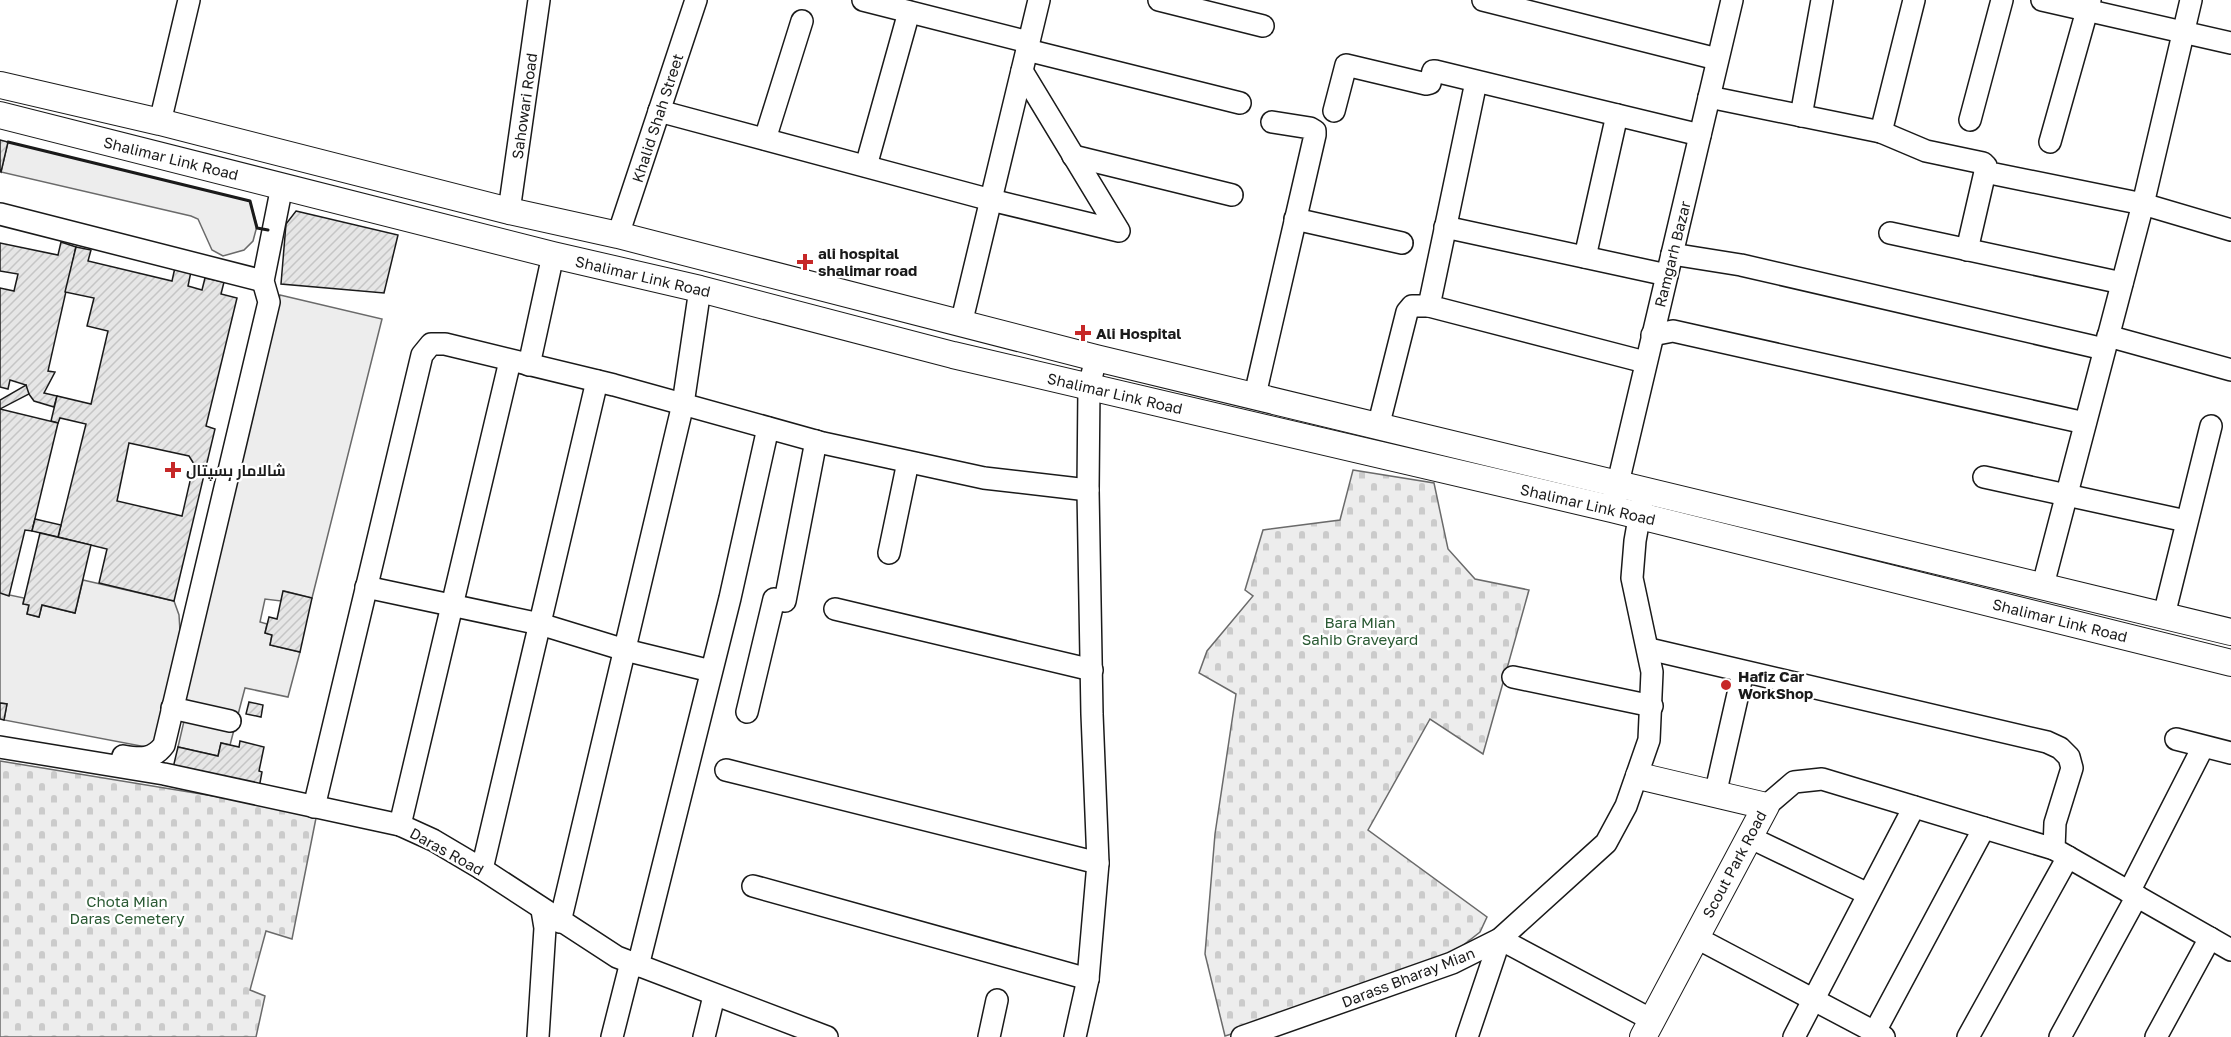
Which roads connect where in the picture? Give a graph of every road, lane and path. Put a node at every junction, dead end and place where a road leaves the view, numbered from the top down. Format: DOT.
graph roads {
  1 [pos="189,0"];
  2 [pos="539,0"];
  3 [pos="696,0"];
  4 [pos="863,0"];
  5 [pos="1039,0"];
  6 [pos="1159,0"];
  7 [pos="1483,0"];
  8 [pos="1732,0"];
  9 [pos="1822,0"];
  10 [pos="1914,0"];
  11 [pos="2002,0"];
  12 [pos="2042,0"];
  13 [pos="2191,0"];
  14 [pos="1192,4"];
  15 [pos="2088,5"];
  16 [pos="909,12"];
  17 [pos="801,21"];
  18 [pos="1263,26"];
  19 [pos="2183,32"];
  20 [pos="2231,43"];
  21 [pos="1028,46"];
  22 [pos="1717,59"];
  23 [pos="1022,71"];
  24 [pos="1476,82"];
  25 [pos="0,85"];
  26 [pos="1709,97"];
  27 [pos="1240,103"];
  28 [pos="659,111"];
  29 [pos="1334,111"];
  30 [pos="0,115"];
  31 [pos="1617,116"];
  32 [pos="1802,116"];
  33 [pos="1970,120"];
  34 [pos="160,122"];
  35 [pos="1272,122"];
  36 [pos="1881,132"];
  37 [pos="1700,135"];
  38 [pos="765,139"];
  39 [pos="2050,142"];
  40 [pos="1073,156"];
  41 [pos="321,165"];
  42 [pos="866,166"];
  43 [pos="1984,172"];
  44 [pos="282,186"];
  45 [pos="314,195"];
  46 [pos="1232,195"];
  47 [pos="990,200"];
  48 [pos="2142,204"];
  49 [pos="509,211"];
  50 [pos="0,214"];
  51 [pos="1294,219"];
  52 [pos="1445,227"];
  53 [pos="2231,230"];
  54 [pos="1890,233"];
  55 [pos="618,235"];
  56 [pos="1402,243"];
  57 [pos="1967,249"];
  58 [pos="1672,254"];
  59 [pos="553,255"];
  60 [pos="1585,257"];
  61 [pos="1667,275"];
  62 [pos="263,281"];
  63 [pos="2122,283"];
  64 [pos="700,289"];
  65 [pos="1429,306"];
  66 [pos="961,324"];
  67 [pos="1652,335"];
  68 [pos="2106,342"];
  69 [pos="1096,358"];
  70 [pos="1645,362"];
  71 [pos="519,363"];
  72 [pos="2231,370"];
  73 [pos="597,381"];
  74 [pos="1089,387"];
  75 [pos="1255,395"];
  76 [pos="683,404"];
  77 [pos="2085,423"];
  78 [pos="2211,426"];
  79 [pos="1378,427"];
  80 [pos="768,428"];
  81 [pos="816,441"];
  82 [pos="908,462"];
  83 [pos="1984,477"];
  84 [pos="1618,483"];
  85 [pos="1088,490"];
  86 [pos="1644,490"];
  87 [pos="2066,495"];
  88 [pos="1612,509"];
  89 [pos="1640,516"];
  90 [pos="2186,521"];
  91 [pos="890,553"];
  92 [pos="2043,585"];
  93 [pos="366,587"];
  94 [pos="452,605"];
  95 [pos="835,609"];
  96 [pos="2164,615"];
  97 [pos="540,624"];
  98 [pos="2231,632"];
  99 [pos="1649,649"];
  100 [pos="625,650"];
  101 [pos="2231,663"];
  102 [pos="1092,670"];
  103 [pos="711,671"];
  104 [pos="1743,672"];
  105 [pos="1512,677"];
  106 [pos="1652,706"];
  107 [pos="172,708"];
  108 [pos="747,712"];
  109 [pos="230,721"];
  110 [pos="0,733"];
  111 [pos="2176,739"];
  112 [pos="0,747"];
  113 [pos="2203,747"];
  114 [pos="2231,753"];
  115 [pos="726,770"];
  116 [pos="1639,776"];
  117 [pos="1715,795"];
  118 [pos="1766,806"];
  119 [pos="314,807"];
  120 [pos="1914,807"];
  121 [pos="400,825"];
  122 [pos="1984,828"];
  123 [pos="1749,837"];
  124 [pos="2061,853"];
  125 [pos="1098,863"];
  126 [pos="482,869"];
  127 [pos="753,886"];
  128 [pos="1868,894"];
  129 [pos="2133,894"];
  130 [pos="551,916"];
  131 [pos="1695,938"];
  132 [pos="2210,938"];
  133 [pos="1500,939"];
  134 [pos="2231,950"];
  135 [pos="634,964"];
  136 [pos="1088,979"];
  137 [pos="714,996"];
  138 [pos="1814,999"];
  139 [pos="997,1000"];
  140 [pos="1298,1028"];
  141 [pos="1647,1028"];
  142 [pos="1877,1035"];
  143 [pos="538,1037"];
  144 [pos="612,1037"];
  145 [pos="704,1037"];
  146 [pos="827,1037"];
  147 [pos="989,1037"];
  148 [pos="1075,1037"];
  149 [pos="1242,1037"];
  150 [pos="1467,1037"];
  151 [pos="1794,1037"];
  152 [pos="1968,1037"];
  153 [pos="2060,1037"];
  154 [pos="2156,1037"];
  1 -- 34 [label="street"];
  2 -- 49 [label="street, Sahowari Road"];
  3 -- 28 [label="street, Khalid Shah Street"];
  4 -- 16 [label="street"];
  5 -- 21 [label="street"];
  6 -- 14 [label="street"];
  7 -- 22 [label="street"];
  8 -- 22 [label="street, Ramgarh Bazar"];
  9 -- 32 [label="street"];
  10 -- 36 [label="street"];
  11 -- 33 [label="street"];
  12 -- 15 [label="street"];
  13 -- 19 [label="street"];
  14 -- 18 [label="street"];
  15 -- 19 [label="street"];
  15 -- 39 [label="street"];
  16 -- 21 [label="street"];
  16 -- 42 [label="street"];
  17 -- 38 [label="street"];
  19 -- 20 [label="street"];
  19 -- 48 [label="street"];
  21 -- 23 [label="street"];
  21 -- 27 [label="street"];
  22 -- 26 [label="street, Ramgarh Bazar"];
  23 -- 40 [label="street"];
  23 -- 47 [label="street"];
  24 -- 29 [label="street"];
  24 -- 31 [label="street"];
  24 -- 52 [label="street"];
  25 -- 34 [label="main road, Shalimar Link Road"];
  26 -- 32 [label="street"];
  26 -- 37 [label="street, Ramgarh Bazar"];
  28 -- 38 [label="street"];
  28 -- 55 [label="street, Khalid Shah Street"];
  30 -- 44 [label="main road, Shalimar Link Road"];
  31 -- 37 [label="street"];
  31 -- 60 [label="street"];
  32 -- 36 [label="street"];
  34 -- 41 [label="main road, Shalimar Link Road"];
  35 -- 51 [label="street"];
  36 -- 43 [label="street"];
  37 -- 58 [label="street, Ramgarh Bazar"];
  38 -- 42 [label="street"];
  40 -- 46 [label="street"];
  40 -- 47 [label="street"];
  41 -- 45 [label="main road"];
  41 -- 49 [label="main road, Shalimar Link Road"];
  42 -- 47 [label="street"];
  43 -- 48 [label="street"];
  43 -- 57 [label="street"];
  44 -- 45 [label="main road, Shalimar Link Road"];
  44 -- 62 [label="street"];
  45 -- 59 [label="main road, Shalimar Link Road"];
  47 -- 66 [label="street"];
  48 -- 53 [label="street"];
  48 -- 63 [label="street"];
  49 -- 55 [label="main road, Shalimar Link Road"];
  50 -- 62 [label="street"];
  51 -- 56 [label="street"];
  51 -- 75 [label="street"];
  52 -- 60 [label="street"];
  52 -- 65 [label="street"];
  54 -- 57 [label="street"];
  55 -- 66 [label="main road, Shalimar Link Road"];
  57 -- 63 [label="street"];
  58 -- 61 [label="street, Ramgarh Bazar"];
  58 -- 68 [label="street"];
  59 -- 64 [label="main road, Shalimar Link Road"];
  59 -- 71 [label="street"];
  60 -- 61 [label="street"];
  61 -- 67 [label="street, Ramgarh Bazar"];
  62 -- 107 [label="street"];
  63 -- 68 [label="street"];
  64 -- 74 [label="main road, Shalimar Link Road"];
  64 -- 76 [label="street"];
  65 -- 70 [label="street"];
  65 -- 79 [label="street"];
  66 -- 69 [label="main road, Shalimar Link Road"];
  67 -- 70 [label="street, Ramgarh Bazar"];
  67 -- 77 [label="street"];
  68 -- 72 [label="street"];
  68 -- 77 [label="street"];
  69 -- 74 [label="street"];
  69 -- 75 [label="main road, Shalimar Link Road"];
  70 -- 84 [label="street, Ramgarh Bazar"];
  71 -- 73 [label="street"];
  71 -- 93 [label="street"];
  71 -- 94 [label="street"];
  73 -- 76 [label="street"];
  73 -- 97 [label="street"];
  74 -- 85 [label="street"];
  74 -- 88 [label="main road, Shalimar Link Road"];
  75 -- 79 [label="main road, Shalimar Link Road"];
  76 -- 80 [label="street"];
  76 -- 100 [label="street"];
  77 -- 87 [label="street"];
  78 -- 90 [label="street"];
  79 -- 84 [label="main road, Shalimar Link Road"];
  80 -- 81 [label="street"];
  80 -- 103 [label="street"];
  81 -- 82 [label="street"];
  81 -- 108 [label="street"];
  82 -- 85 [label="street"];
  82 -- 91 [label="street"];
  83 -- 87 [label="street"];
  84 -- 86 [label="main road, Shalimar Link Road"];
  84 -- 88 [label="street, Ramgarh Bazar"];
  85 -- 102 [label="street"];
  86 -- 89 [label="street, Darass Bharay Mian"];
  86 -- 92 [label="main road, Shalimar Link Road"];
  87 -- 90 [label="street"];
  87 -- 92 [label="street"];
  88 -- 89 [label="main road, Shalimar Link Road"];
  89 -- 99 [label="street, Darass Bharay Mian"];
  89 -- 101 [label="main road, Shalimar Link Road"];
  90 -- 96 [label="street"];
  92 -- 96 [label="main road, Shalimar Link Road"];
  93 -- 94 [label="street"];
  93 -- 119 [label="street"];
  94 -- 97 [label="street"];
  94 -- 121 [label="street"];
  95 -- 102 [label="street"];
  96 -- 98 [label="main road, Shalimar Link Road"];
  97 -- 100 [label="street"];
  97 -- 126 [label="street"];
  99 -- 104 [label="street"];
  99 -- 106 [label="street, Darass Bharay Mian"];
  100 -- 103 [label="street"];
  100 -- 130 [label="street"];
  102 -- 125 [label="street"];
  103 -- 135 [label="street"];
  104 -- 117 [label="street"];
  104 -- 124 [label="street"];
  105 -- 106 [label="street"];
  106 -- 116 [label="street, Darass Bharay Mian"];
  107 -- 109 [label="street"];
  107 -- 110 [label="street"];
  111 -- 113 [label="street"];
  112 -- 119 [label="street, Daras Road"];
  113 -- 114 [label="street"];
  113 -- 129 [label="street"];
  115 -- 125 [label="street"];
  116 -- 117 [label="main road, Scout Park Road"];
  116 -- 133 [label="street, Darass Bharay Mian"];
  117 -- 118 [label="main road, Scout Park Road"];
  118 -- 120 [label="street"];
  118 -- 123 [label="main road, Scout Park Road"];
  119 -- 121 [label="street, Daras Road"];
  120 -- 122 [label="street"];
  120 -- 128 [label="street"];
  121 -- 126 [label="street, Daras Road"];
  122 -- 124 [label="street"];
  122 -- 142 [label="street"];
  123 -- 128 [label="street"];
  123 -- 131 [label="main road, Scout Park Road"];
  124 -- 129 [label="street"];
  124 -- 152 [label="street"];
  125 -- 136 [label="street"];
  126 -- 130 [label="street, Daras Road"];
  127 -- 136 [label="street"];
  128 -- 138 [label="street"];
  129 -- 132 [label="street"];
  129 -- 153 [label="street"];
  130 -- 135 [label="street, Daras Road"];
  130 -- 143 [label="street"];
  131 -- 138 [label="street"];
  131 -- 141 [label="main road, Scout Park Road"];
  132 -- 134 [label="street"];
  132 -- 154 [label="street"];
  133 -- 140 [label="street, Darass Bharay Mian"];
  133 -- 141 [label="street"];
  133 -- 150 [label="street"];
  135 -- 137 [label="street, Daras Road"];
  135 -- 144 [label="street"];
  136 -- 148 [label="street"];
  137 -- 145 [label="street"];
  137 -- 146 [label="street, Daras Road"];
  138 -- 142 [label="street"];
  138 -- 151 [label="street"];
  139 -- 147 [label="street"];
  140 -- 149 [label="street, Darass Bharay Mian"];
}
